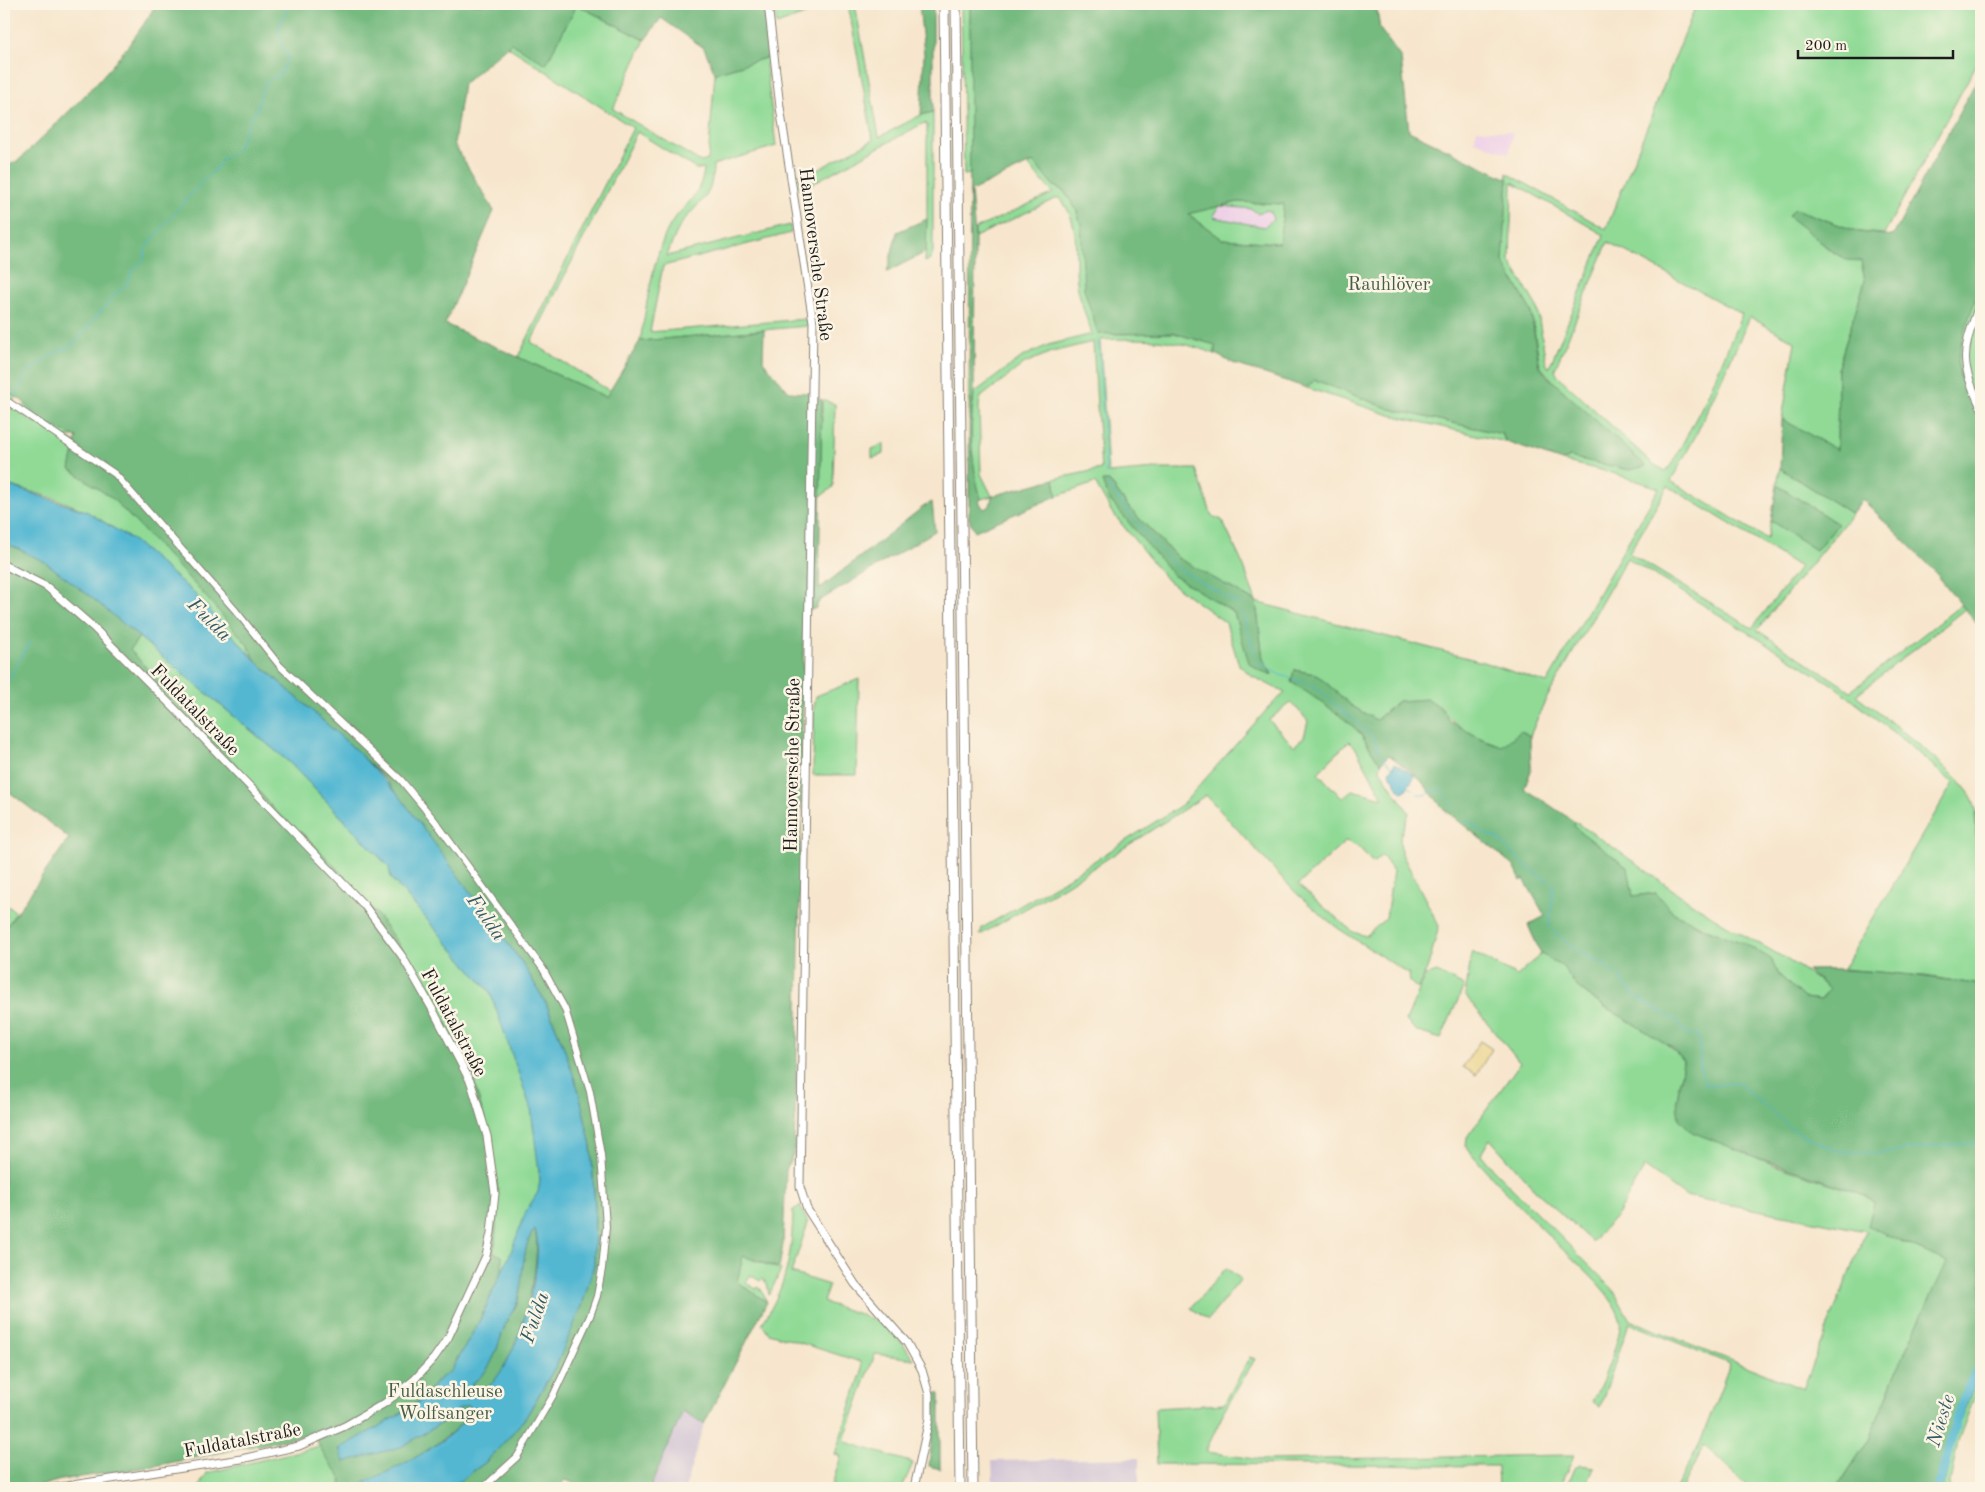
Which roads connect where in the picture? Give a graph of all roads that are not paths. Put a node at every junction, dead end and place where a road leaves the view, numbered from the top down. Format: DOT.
graph roads {
  1 [pos="768,4"];
  2 [pos="944,4"];
  3 [pos="956,4"];
  4 [pos="1981,299"];
  5 [pos="4,400"];
  6 [pos="1981,406"];
  7 [pos="4,565"];
  8 [pos="53,1488"];
  9 [pos="483,1488"];
  10 [pos="914,1488"];
  11 [pos="960,1488"];
  12 [pos="973,1488"];
  1 -- 10 [label="main road, Hannoversche Straße"];
  2 -- 11 [label="highway"];
  3 -- 12 [label="highway"];
  4 -- 6 [label="main road"];
  5 -- 9 [label="street"];
  7 -- 8 [label="main road, Fuldatalstraße"];
}
